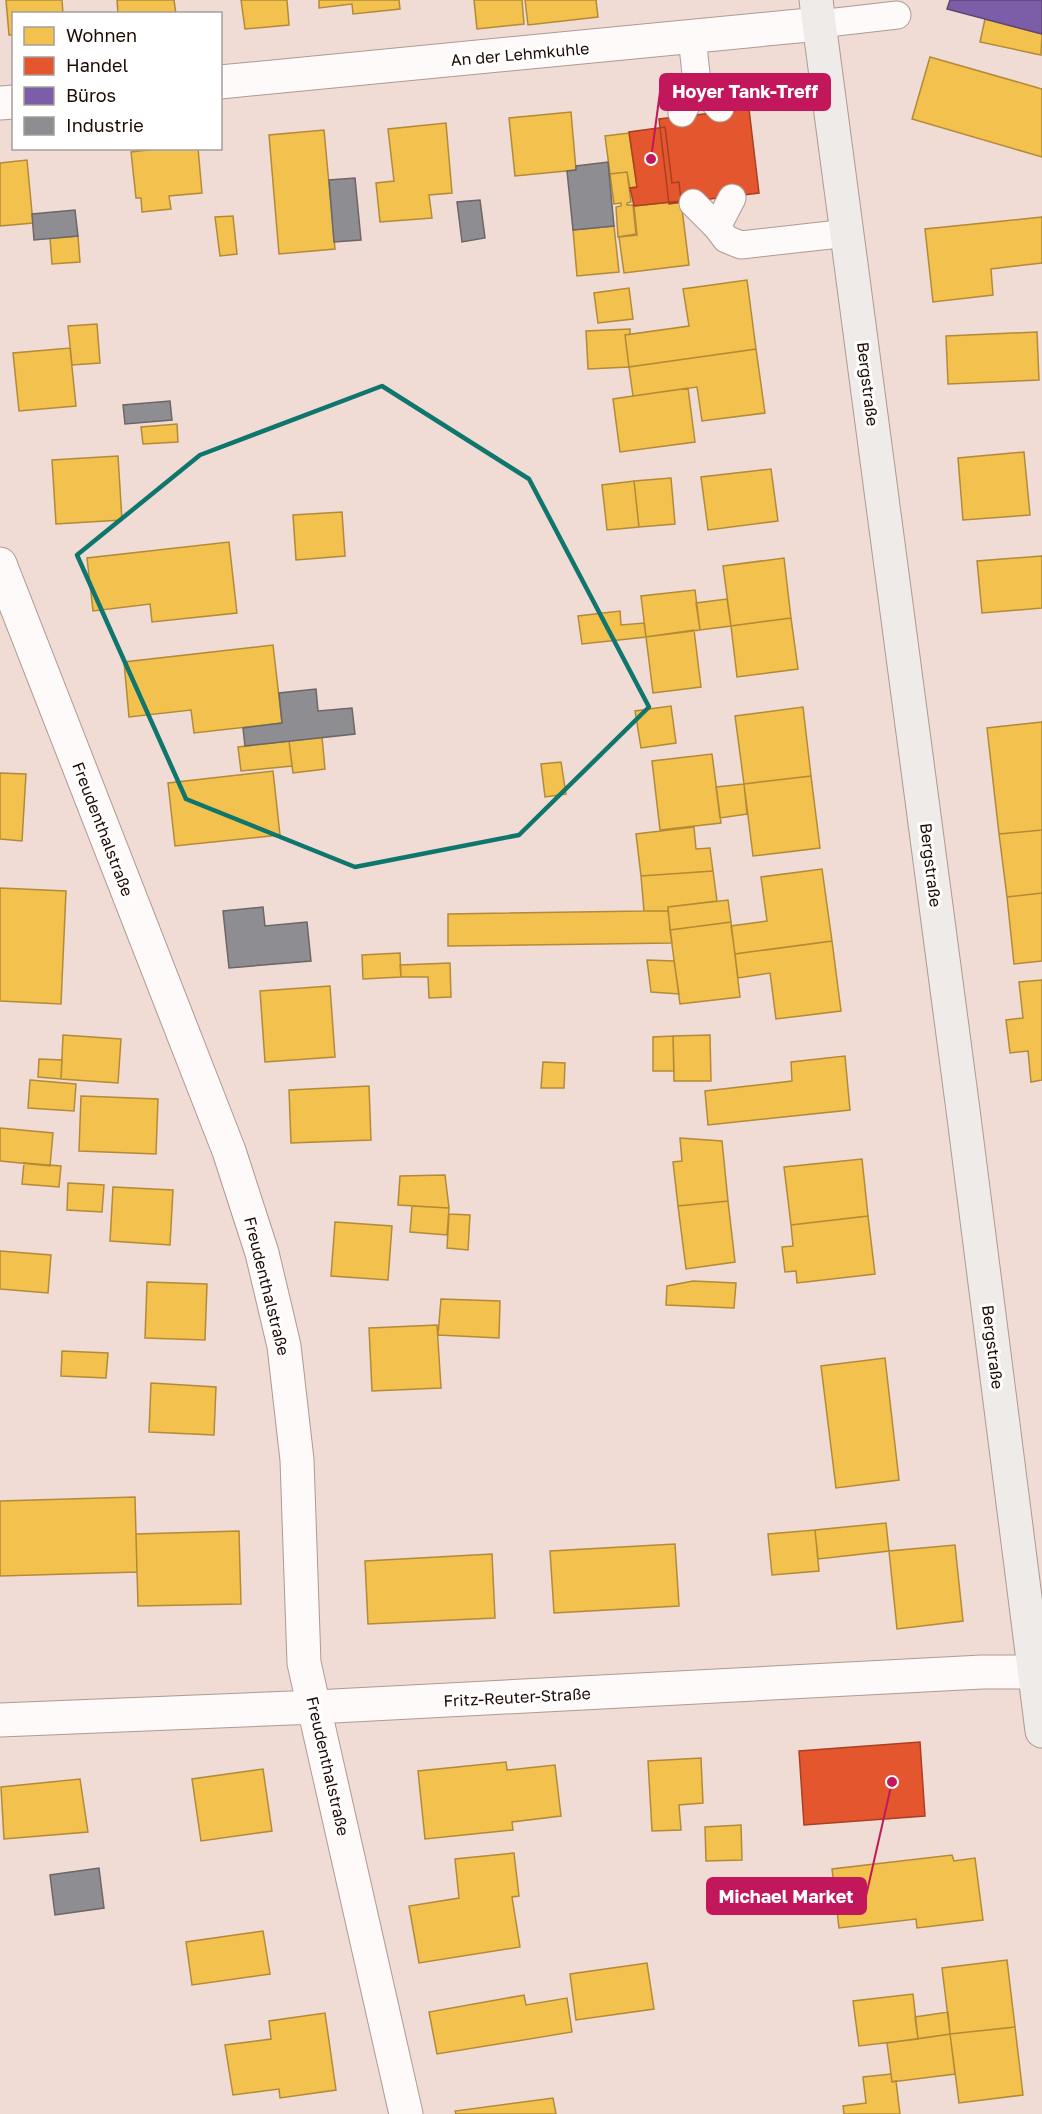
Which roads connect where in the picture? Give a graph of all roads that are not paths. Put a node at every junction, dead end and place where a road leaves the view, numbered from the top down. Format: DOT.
graph roads {
  1 [pos="818,12"];
  2 [pos="897,15"];
  3 [pos="692,37"];
  4 [pos="222,82"];
  5 [pos="697,83"];
  6 [pos="720,108"];
  7 [pos="682,113"];
  8 [pos="732,198"];
  9 [pos="693,203"];
  10 [pos="717,227"];
  11 [pos="848,233"];
  12 [pos="0,564"];
  13 [pos="1038,1672"];
  14 [pos="315,1707"];
  15 [pos="0,1720"];
  16 [pos="1042,1731"];
  17 [pos="406,2114"];
  1 -- 2 [label="lane"];
  1 -- 3 [label="street, An der Lehmkuhle"];
  1 -- 11 [label="main road, Bergstraße"];
  3 -- 4 [label="street, An der Lehmkuhle"];
  3 -- 5 [label="lane"];
  5 -- 6 [label="lane"];
  5 -- 7 [label="lane"];
  8 -- 10 [label="lane"];
  9 -- 10 [label="lane"];
  10 -- 11 [label="lane"];
  11 -- 13 [label="main road, Bergstraße"];
  12 -- 14 [label="street, Freudenthalstraße"];
  13 -- 14 [label="street, Fritz-Reuter-Straße"];
  13 -- 16 [label="main road, Bergstraße"];
  14 -- 15 [label="street, Fritz-Reuter-Straße"];
  14 -- 17 [label="street, Freudenthalstraße"];
}
